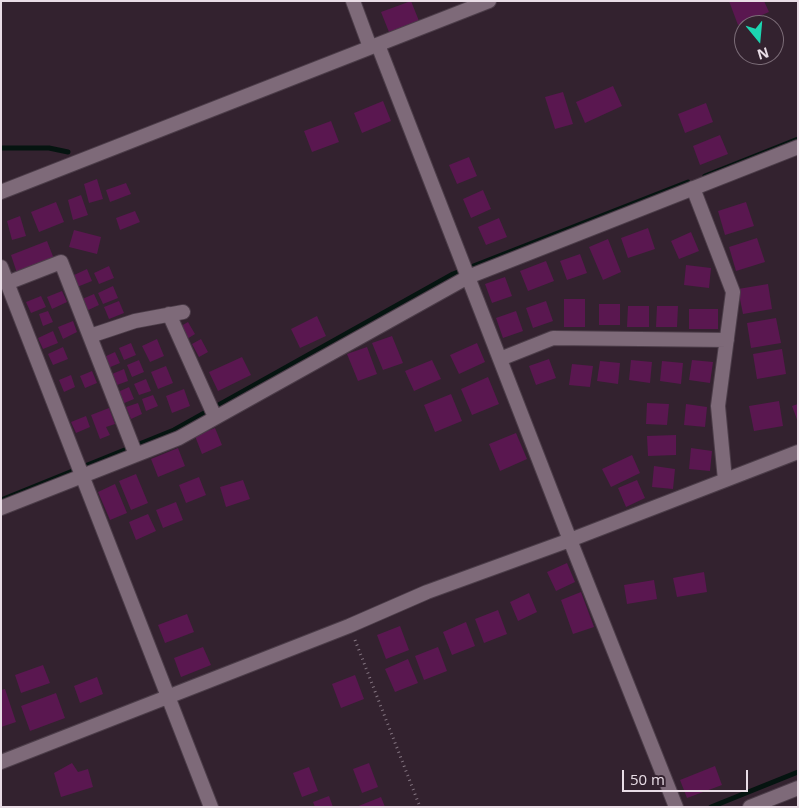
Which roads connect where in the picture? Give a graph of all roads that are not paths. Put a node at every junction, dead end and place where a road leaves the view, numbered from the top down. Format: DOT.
graph roads {
  1 [pos="353,1"];
  2 [pos="489,1"];
  3 [pos="464,6"];
  4 [pos="374,46"];
  5 [pos="798,147"];
  6 [pos="693,188"];
  7 [pos="1,192"];
  8 [pos="1,268"];
  9 [pos="466,271"];
  10 [pos="7,283"];
  11 [pos="90,336"];
  12 [pos="727,340"];
  13 [pos="500,359"];
  14 [pos="213,412"];
  15 [pos="134,449"];
  16 [pos="798,452"];
  17 [pos="80,471"];
  18 [pos="725,480"];
  19 [pos="1,508"];
  20 [pos="570,540"];
  21 [pos="168,696"];
  22 [pos="1,762"];
  23 [pos="798,788"];
  24 [pos="211,807"];
  25 [pos="676,807"];
  26 [pos="750,807"];
  1 -- 4 [label="street"];
  2 -- 3 [label="street"];
  3 -- 4 [label="street"];
  4 -- 7 [label="street"];
  4 -- 9 [label="street"];
  5 -- 6 [label="street"];
  6 -- 9 [label="street"];
  6 -- 12 [label="street"];
  8 -- 10 [label="street"];
  9 -- 13 [label="street"];
  9 -- 14 [label="street"];
  10 -- 11 [label="street"];
  10 -- 17 [label="street"];
  11 -- 14 [label="street"];
  11 -- 15 [label="street"];
  12 -- 13 [label="street"];
  12 -- 18 [label="street"];
  13 -- 20 [label="street"];
  14 -- 15 [label="street"];
  15 -- 17 [label="street"];
  16 -- 18 [label="street"];
  17 -- 19 [label="street"];
  17 -- 21 [label="street"];
  18 -- 20 [label="street"];
  20 -- 21 [label="street"];
  20 -- 25 [label="street"];
  21 -- 22 [label="street"];
  21 -- 24 [label="street"];
  23 -- 26 [label="street"];
}
